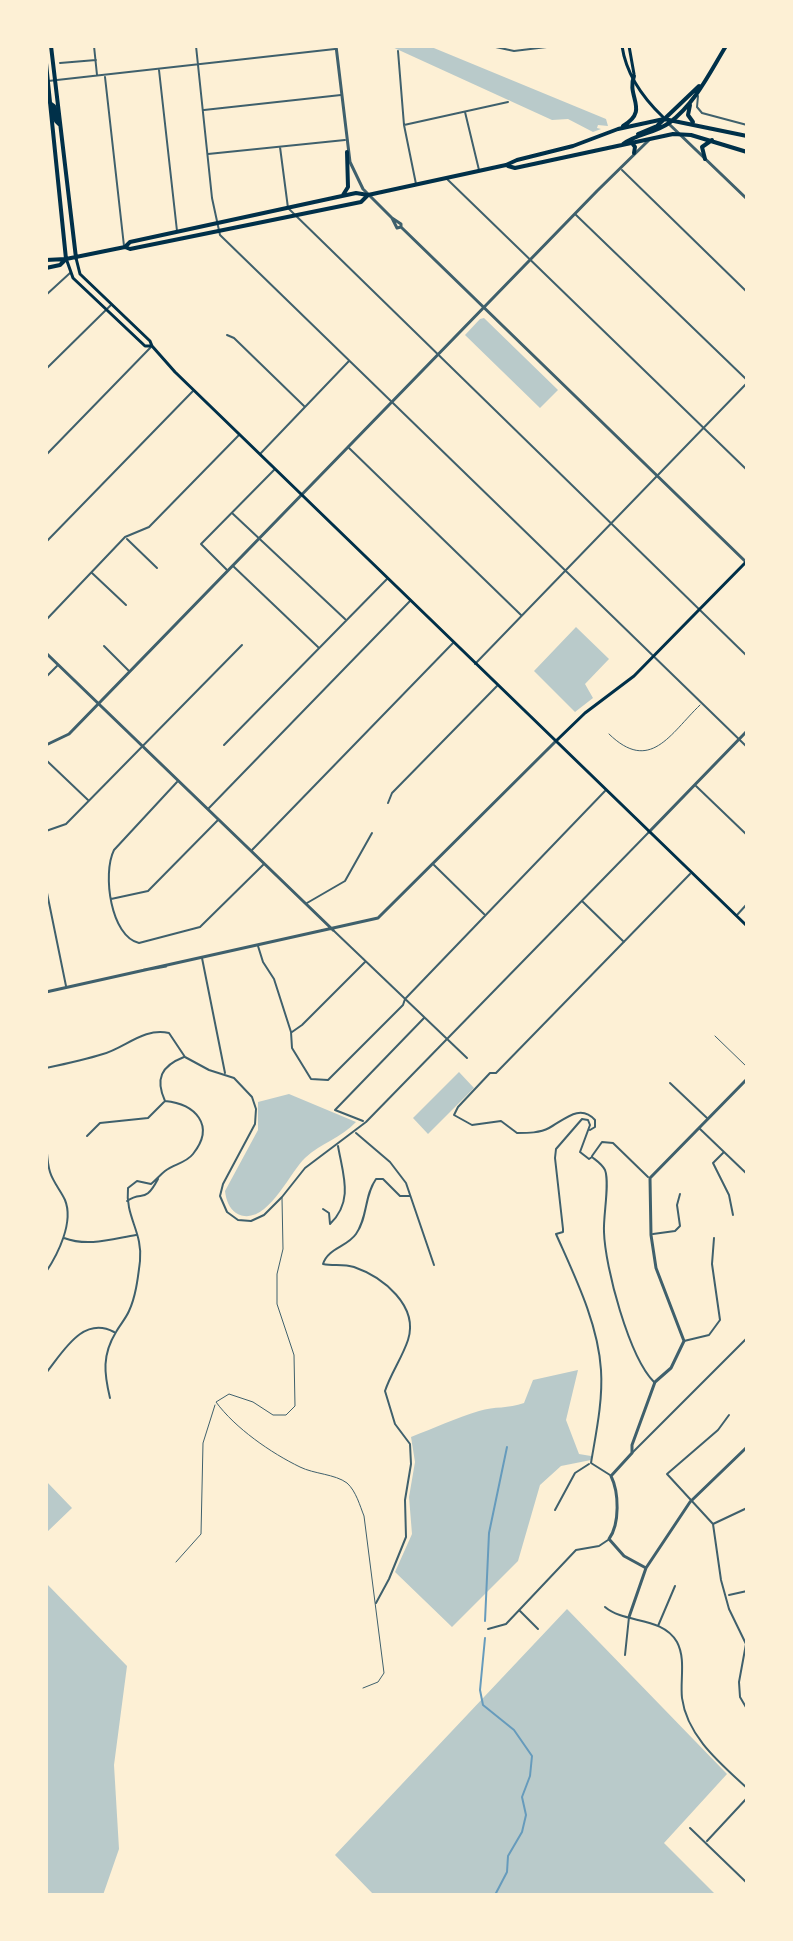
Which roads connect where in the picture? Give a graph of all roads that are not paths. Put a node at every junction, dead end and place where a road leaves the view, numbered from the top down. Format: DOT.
graph roads {
  1 [pos="94,46"];
  2 [pos="196,46"];
  3 [pos="491,46"];
  4 [pos="555,46"];
  5 [pos="622,46"];
  6 [pos="629,46"];
  7 [pos="726,46"];
  8 [pos="336,47"];
  9 [pos="50,49"];
  10 [pos="398,51"];
  11 [pos="96,60"];
  12 [pos="46,63"];
  13 [pos="60,63"];
  14 [pos="197,66"];
  15 [pos="159,69"];
  16 [pos="105,75"];
  17 [pos="98,76"];
  18 [pos="634,76"];
  19 [pos="48,81"];
  20 [pos="55,81"];
  21 [pos="701,85"];
  22 [pos="698,91"];
  23 [pos="342,95"];
  24 [pos="692,101"];
  25 [pos="508,102"];
  26 [pos="50,103"];
  27 [pos="203,110"];
  28 [pos="465,112"];
  29 [pos="668,121"];
  30 [pos="59,124"];
  31 [pos="694,124"];
  32 [pos="404,125"];
  33 [pos="747,125"];
  34 [pos="618,129"];
  35 [pos="680,134"];
  36 [pos="747,136"];
  37 [pos="652,137"];
  38 [pos="346,140"];
  39 [pos="712,140"];
  40 [pos="632,141"];
  41 [pos="280,147"];
  42 [pos="347,152"];
  43 [pos="747,152"];
  44 [pos="634,153"];
  45 [pos="207,154"];
  46 [pos="705,159"];
  47 [pos="506,165"];
  48 [pos="619,167"];
  49 [pos="480,171"];
  50 [pos="446,179"];
  51 [pos="416,185"];
  52 [pos="368,195"];
  53 [pos="342,196"];
  54 [pos="747,199"];
  55 [pos="288,208"];
  56 [pos="575,213"];
  57 [pos="294,214"];
  58 [pos="216,223"];
  59 [pos="218,230"];
  60 [pos="178,232"];
  61 [pos="125,247"];
  62 [pos="76,258"];
  63 [pos="66,259"];
  64 [pos="46,260"];
  65 [pos="530,260"];
  66 [pos="46,268"];
  67 [pos="70,273"];
  68 [pos="747,292"];
  69 [pos="46,295"];
  70 [pos="112,304"];
  71 [pos="484,307"];
  72 [pos="107,310"];
  73 [pos="227,335"];
  74 [pos="152,346"];
  75 [pos="437,356"];
  76 [pos="350,361"];
  77 [pos="46,369"];
  78 [pos="747,382"];
  79 [pos="194,390"];
  80 [pos="392,402"];
  81 [pos="305,407"];
  82 [pos="703,428"];
  83 [pos="240,434"];
  84 [pos="348,447"];
  85 [pos="260,454"];
  86 [pos="46,455"];
  87 [pos="275,469"];
  88 [pos="747,470"];
  89 [pos="657,476"];
  90 [pos="303,495"];
  91 [pos="232,513"];
  92 [pos="611,524"];
  93 [pos="125,537"];
  94 [pos="260,539"];
  95 [pos="46,542"];
  96 [pos="747,562"];
  97 [pos="233,566"];
  98 [pos="157,568"];
  99 [pos="228,571"];
  100 [pos="565,571"];
  101 [pos="92,572"];
  102 [pos="388,578"];
  103 [pos="411,600"];
  104 [pos="126,605"];
  105 [pos="699,610"];
  106 [pos="522,615"];
  107 [pos="46,620"];
  108 [pos="346,620"];
  109 [pos="454,643"];
  110 [pos="242,645"];
  111 [pos="104,646"];
  112 [pos="319,648"];
  113 [pos="46,653"];
  114 [pos="653,656"];
  115 [pos="747,656"];
  116 [pos="475,664"];
  117 [pos="58,665"];
  118 [pos="130,672"];
  119 [pos="46,677"];
  120 [pos="497,685"];
  121 [pos="701,703"];
  122 [pos="98,704"];
  123 [pos="747,731"];
  124 [pos="609,734"];
  125 [pos="739,739"];
  126 [pos="556,741"];
  127 [pos="46,745"];
  128 [pos="224,745"];
  129 [pos="142,746"];
  130 [pos="747,747"];
  131 [pos="46,760"];
  132 [pos="178,781"];
  133 [pos="695,785"];
  134 [pos="606,790"];
  135 [pos="89,801"];
  136 [pos="388,803"];
  137 [pos="208,809"];
  138 [pos="219,819"];
  139 [pos="46,831"];
  140 [pos="649,832"];
  141 [pos="372,833"];
  142 [pos="747,835"];
  143 [pos="252,850"];
  144 [pos="264,863"];
  145 [pos="433,864"];
  146 [pos="691,873"];
  147 [pos="46,888"];
  148 [pos="110,899"];
  149 [pos="582,901"];
  150 [pos="306,903"];
  151 [pos="747,904"];
  152 [pos="51,912"];
  153 [pos="46,913"];
  154 [pos="485,915"];
  155 [pos="736,916"];
  156 [pos="747,926"];
  157 [pos="333,930"];
  158 [pos="624,942"];
  159 [pos="258,946"];
  160 [pos="202,958"];
  161 [pos="366,961"];
  162 [pos="67,987"];
  163 [pos="46,992"];
  164 [pos="405,999"];
  165 [pos="425,1018"];
  166 [pos="291,1032"];
  167 [pos="715,1036"];
  168 [pos="447,1039"];
  169 [pos="185,1057"];
  170 [pos="467,1058"];
  171 [pos="747,1067"];
  172 [pos="46,1068"];
  173 [pos="226,1074"];
  174 [pos="747,1079"];
  175 [pos="670,1083"];
  176 [pos="165,1101"];
  177 [pos="708,1119"];
  178 [pos="366,1122"];
  179 [pos="699,1128"];
  180 [pos="589,1130"];
  181 [pos="355,1132"];
  182 [pos="87,1136"];
  183 [pos="46,1141"];
  184 [pos="338,1145"];
  185 [pos="724,1152"];
  186 [pos="592,1157"];
  187 [pos="747,1174"];
  188 [pos="158,1178"];
  189 [pos="650,1178"];
  190 [pos="680,1194"];
  191 [pos="410,1196"];
  192 [pos="282,1197"];
  193 [pos="126,1202"];
  194 [pos="323,1209"];
  195 [pos="733,1215"];
  196 [pos="137,1234"];
  197 [pos="651,1235"];
  198 [pos="62,1237"];
  199 [pos="714,1238"];
  200 [pos="434,1265"];
  201 [pos="46,1272"];
  202 [pos="115,1333"];
  203 [pos="747,1338"];
  204 [pos="684,1341"];
  205 [pos="46,1373"];
  206 [pos="655,1382"];
  207 [pos="110,1398"];
  208 [pos="216,1402"];
  209 [pos="729,1415"];
  210 [pos="747,1447"];
  211 [pos="632,1453"];
  212 [pos="591,1463"];
  213 [pos="611,1476"];
  214 [pos="690,1502"];
  215 [pos="747,1508"];
  216 [pos="555,1510"];
  217 [pos="713,1524"];
  218 [pos="609,1539"];
  219 [pos="176,1562"];
  220 [pos="646,1568"];
  221 [pos="675,1586"];
  222 [pos="747,1591"];
  223 [pos="726,1595"];
  224 [pos="376,1603"];
  225 [pos="605,1607"];
  226 [pos="518,1609"];
  227 [pos="629,1617"];
  228 [pos="658,1626"];
  229 [pos="488,1629"];
  230 [pos="538,1629"];
  231 [pos="625,1655"];
  232 [pos="745,1665"];
  233 [pos="363,1688"];
  234 [pos="747,1709"];
  235 [pos="747,1788"];
  236 [pos="747,1798"];
  237 [pos="690,1828"];
  238 [pos="705,1842"];
  239 [pos="746,1880"];
  1 -- 11 [label="street"];
  2 -- 14 [label="street"];
  3 -- 4 [label="street"];
  5 -- 18 [label="main road"];
  6 -- 18 [label="main road"];
  7 -- 21 [label="main road"];
  8 -- 14 [label="street"];
  8 -- 23 [label="street"];
  9 -- 20 [label="main road"];
  10 -- 32 [label="street"];
  11 -- 13 [label="street"];
  11 -- 17 [label="street"];
  12 -- 19 [label="main road"];
  14 -- 15 [label="street"];
  14 -- 27 [label="street"];
  15 -- 16 [label="street"];
  15 -- 60 [label="street"];
  16 -- 17 [label="street"];
  16 -- 61 [label="street"];
  17 -- 20 [label="street"];
  18 -- 29 [label="main road"];
  18 -- 34 [label="main road"];
  19 -- 20 [label="street"];
  19 -- 26 [label="main road"];
  20 -- 30 [label="main road"];
  21 -- 22 [label="main road"];
  21 -- 29 [label="main road"];
  22 -- 24 [label="main road"];
  22 -- 33 [label="street"];
  23 -- 27 [label="street"];
  23 -- 38 [label="street"];
  24 -- 29 [label="main road"];
  24 -- 31 [label="main road"];
  25 -- 28 [label="street"];
  26 -- 30 [label="main road"];
  26 -- 63 [label="main road"];
  27 -- 45 [label="street"];
  28 -- 32 [label="street"];
  28 -- 49 [label="street"];
  29 -- 31 [label="main road"];
  29 -- 34 [label="main road"];
  29 -- 35 [label="street"];
  29 -- 40 [label="main road"];
  30 -- 62 [label="main road"];
  31 -- 36 [label="main road"];
  32 -- 51 [label="street"];
  34 -- 47 [label="main road"];
  35 -- 37 [label="main road"];
  35 -- 39 [label="main road"];
  35 -- 46 [label="street"];
  37 -- 40 [label="main road"];
  37 -- 44 [label="street"];
  38 -- 41 [label="street"];
  38 -- 42 [label="street"];
  39 -- 43 [label="main road"];
  39 -- 46 [label="main road"];
  40 -- 44 [label="main road"];
  40 -- 47 [label="main road"];
  41 -- 45 [label="street"];
  41 -- 55 [label="street"];
  42 -- 52 [label="street"];
  42 -- 53 [label="main road"];
  44 -- 48 [label="street"];
  45 -- 58 [label="street"];
  46 -- 54 [label="street"];
  47 -- 49 [label="main road"];
  48 -- 56 [label="street"];
  48 -- 68 [label="street"];
  49 -- 50 [label="main road"];
  50 -- 51 [label="main road"];
  50 -- 65 [label="street"];
  51 -- 52 [label="main road"];
  52 -- 53 [label="main road"];
  52 -- 57 [label="main road"];
  52 -- 71 [label="street"];
  53 -- 55 [label="main road"];
  55 -- 57 [label="street"];
  55 -- 58 [label="main road"];
  56 -- 65 [label="street"];
  56 -- 78 [label="street"];
  57 -- 59 [label="main road"];
  57 -- 75 [label="street"];
  58 -- 59 [label="street"];
  58 -- 60 [label="main road"];
  59 -- 61 [label="main road"];
  59 -- 76 [label="street"];
  60 -- 61 [label="main road"];
  61 -- 62 [label="main road"];
  62 -- 63 [label="main road"];
  62 -- 70 [label="main road"];
  63 -- 64 [label="main road"];
  63 -- 66 [label="main road"];
  63 -- 67 [label="main road"];
  65 -- 71 [label="street"];
  65 -- 82 [label="street"];
  67 -- 69 [label="street"];
  67 -- 72 [label="main road"];
  70 -- 72 [label="street"];
  70 -- 74 [label="main road"];
  71 -- 75 [label="street"];
  71 -- 89 [label="street"];
  72 -- 74 [label="main road"];
  72 -- 77 [label="street"];
  73 -- 81 [label="street"];
  74 -- 79 [label="main road"];
  74 -- 86 [label="street"];
  75 -- 80 [label="street"];
  75 -- 92 [label="street"];
  76 -- 80 [label="street"];
  76 -- 81 [label="street"];
  78 -- 82 [label="street"];
  79 -- 83 [label="main road"];
  79 -- 95 [label="street"];
  80 -- 84 [label="street"];
  80 -- 100 [label="street"];
  81 -- 85 [label="street"];
  82 -- 88 [label="street"];
  82 -- 89 [label="street"];
  83 -- 85 [label="main road"];
  83 -- 93 [label="street"];
  84 -- 90 [label="street"];
  84 -- 106 [label="street"];
  85 -- 87 [label="main road"];
  87 -- 90 [label="main road"];
  87 -- 91 [label="street"];
  89 -- 92 [label="street"];
  89 -- 96 [label="street"];
  90 -- 94 [label="street"];
  90 -- 102 [label="main road"];
  91 -- 94 [label="street"];
  91 -- 99 [label="street"];
  92 -- 100 [label="street"];
  92 -- 105 [label="street"];
  93 -- 98 [label="street"];
  93 -- 101 [label="street"];
  94 -- 97 [label="street"];
  94 -- 108 [label="street"];
  96 -- 105 [label="main road"];
  97 -- 99 [label="street"];
  97 -- 112 [label="street"];
  99 -- 118 [label="street"];
  100 -- 106 [label="street"];
  100 -- 114 [label="street"];
  101 -- 104 [label="street"];
  101 -- 107 [label="street"];
  102 -- 103 [label="main road"];
  102 -- 108 [label="street"];
  103 -- 109 [label="main road"];
  103 -- 137 [label="street"];
  105 -- 114 [label="main road"];
  105 -- 115 [label="street"];
  106 -- 116 [label="street"];
  108 -- 112 [label="street"];
  109 -- 116 [label="main road"];
  109 -- 143 [label="street"];
  110 -- 129 [label="street"];
  111 -- 118 [label="street"];
  112 -- 128 [label="street"];
  113 -- 117 [label="street"];
  114 -- 121 [label="street"];
  114 -- 126 [label="main road"];
  116 -- 120 [label="main road"];
  117 -- 119 [label="street"];
  117 -- 122 [label="street"];
  118 -- 122 [label="street"];
  120 -- 126 [label="main road"];
  120 -- 136 [label="street"];
  121 -- 124 [label="lane"];
  121 -- 125 [label="street"];
  122 -- 127 [label="street"];
  122 -- 129 [label="street"];
  123 -- 125 [label="street"];
  125 -- 130 [label="street"];
  125 -- 133 [label="street"];
  126 -- 134 [label="main road"];
  126 -- 145 [label="street"];
  129 -- 132 [label="street"];
  129 -- 135 [label="street"];
  131 -- 135 [label="street"];
  132 -- 137 [label="street"];
  132 -- 148 [label="street"];
  133 -- 140 [label="street"];
  133 -- 142 [label="street"];
  134 -- 140 [label="main road"];
  134 -- 154 [label="street"];
  135 -- 139 [label="street"];
  137 -- 138 [label="street"];
  138 -- 143 [label="street"];
  138 -- 148 [label="street"];
  140 -- 146 [label="main road"];
  140 -- 149 [label="street"];
  141 -- 150 [label="street"];
  143 -- 144 [label="street"];
  144 -- 148 [label="street"];
  144 -- 150 [label="street"];
  145 -- 154 [label="street"];
  145 -- 157 [label="street"];
  146 -- 155 [label="main road"];
  146 -- 158 [label="street"];
  147 -- 152 [label="street"];
  149 -- 158 [label="street"];
  149 -- 168 [label="street"];
  150 -- 157 [label="street"];
  151 -- 155 [label="street"];
  152 -- 153 [label="street"];
  152 -- 162 [label="street"];
  154 -- 164 [label="street"];
  155 -- 156 [label="main road"];
  157 -- 159 [label="street"];
  157 -- 161 [label="street"];
  158 -- 180 [label="street"];
  159 -- 160 [label="street"];
  159 -- 166 [label="street"];
  160 -- 162 [label="street"];
  160 -- 173 [label="street"];
  161 -- 164 [label="street"];
  161 -- 166 [label="street"];
  162 -- 163 [label="street"];
  164 -- 165 [label="street"];
  164 -- 166 [label="street"];
  165 -- 168 [label="street"];
  165 -- 178 [label="street"];
  167 -- 171 [label="lane"];
  168 -- 170 [label="street"];
  168 -- 178 [label="street"];
  169 -- 172 [label="street"];
  169 -- 173 [label="street"];
  169 -- 176 [label="street"];
  173 -- 192 [label="street"];
  174 -- 177 [label="street"];
  175 -- 177 [label="street"];
  176 -- 182 [label="street"];
  176 -- 188 [label="street"];
  177 -- 179 [label="street"];
  178 -- 181 [label="street"];
  179 -- 185 [label="street"];
  179 -- 189 [label="street"];
  180 -- 186 [label="street"];
  180 -- 212 [label="street"];
  181 -- 184 [label="street"];
  181 -- 191 [label="street"];
  183 -- 198 [label="street"];
  184 -- 192 [label="street"];
  184 -- 194 [label="street"];
  185 -- 187 [label="street"];
  185 -- 195 [label="street"];
  186 -- 189 [label="street"];
  186 -- 206 [label="street"];
  188 -- 193 [label="street"];
  188 -- 193 [label="street"];
  189 -- 197 [label="street"];
  190 -- 197 [label="street"];
  191 -- 200 [label="street"];
  191 -- 224 [label="street"];
  192 -- 208 [label="lane"];
  193 -- 196 [label="street"];
  196 -- 198 [label="street"];
  196 -- 202 [label="street"];
  197 -- 204 [label="street"];
  198 -- 201 [label="street"];
  199 -- 204 [label="street"];
  202 -- 205 [label="street"];
  202 -- 207 [label="street"];
  203 -- 211 [label="street"];
  204 -- 206 [label="street"];
  206 -- 211 [label="street"];
  208 -- 219 [label="lane"];
  208 -- 224 [label="lane"];
  209 -- 214 [label="street"];
  210 -- 214 [label="street"];
  211 -- 213 [label="street"];
  212 -- 213 [label="street"];
  212 -- 216 [label="street"];
  213 -- 218 [label="street"];
  214 -- 217 [label="street"];
  214 -- 220 [label="street"];
  215 -- 217 [label="street"];
  217 -- 223 [label="street"];
  218 -- 220 [label="street"];
  218 -- 226 [label="street"];
  220 -- 227 [label="street"];
  221 -- 228 [label="street"];
  222 -- 223 [label="street"];
  223 -- 232 [label="street"];
  224 -- 233 [label="lane"];
  225 -- 227 [label="street"];
  226 -- 229 [label="street"];
  226 -- 230 [label="street"];
  227 -- 228 [label="street"];
  227 -- 231 [label="street"];
  228 -- 235 [label="street"];
  232 -- 234 [label="street"];
  236 -- 238 [label="street"];
  237 -- 238 [label="street"];
  238 -- 239 [label="street"];
}
